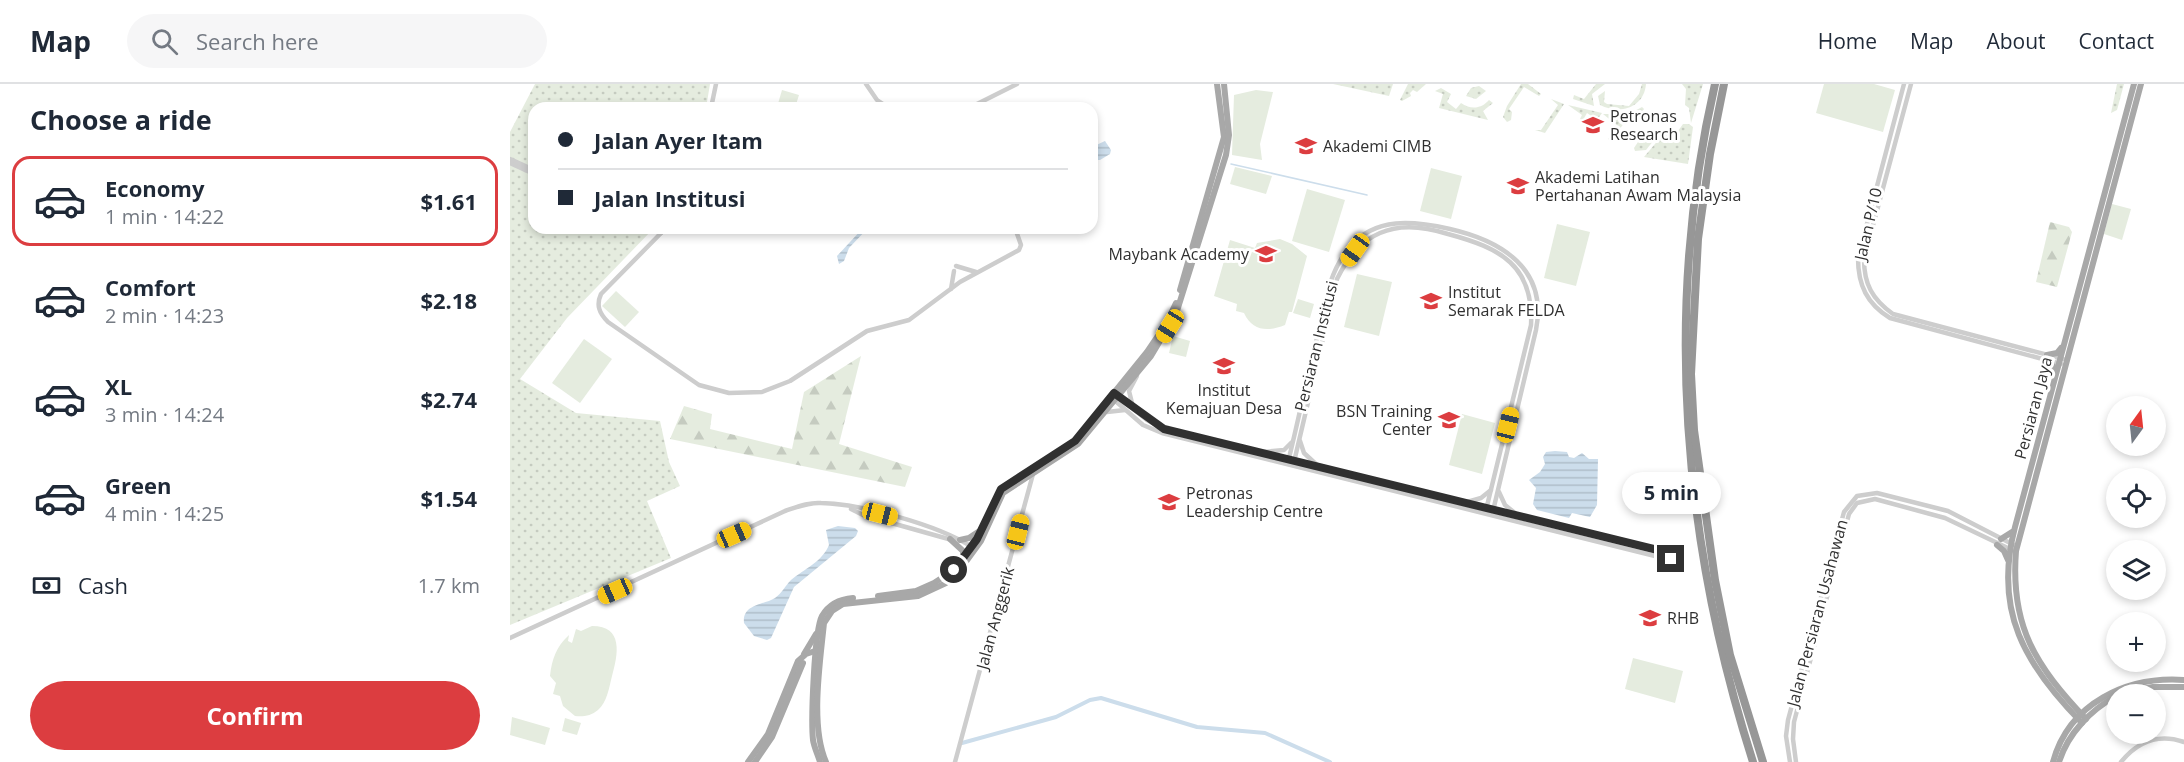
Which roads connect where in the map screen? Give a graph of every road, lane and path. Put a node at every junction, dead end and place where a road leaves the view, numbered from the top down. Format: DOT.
graph roads {
  1 [pos="866,84"];
  2 [pos="1017,84"];
  3 [pos="1217,84"];
  4 [pos="1224,84"];
  5 [pos="1715,84"];
  6 [pos="1724,84"];
  7 [pos="1904,84"];
  8 [pos="1911,84"];
  9 [pos="2134,84"];
  10 [pos="2140,84"];
  11 [pos="716,85"];
  12 [pos="712,102"];
  13 [pos="880,102"];
  14 [pos="982,102"];
  15 [pos="510,161"];
  16 [pos="528,169"];
  17 [pos="659,234"];
  18 [pos="1017,234"];
  19 [pos="976,272"];
  20 [pos="951,289"];
  21 [pos="2064,341"];
  22 [pos="2047,358"];
  23 [pos="2062,362"];
  24 [pos="1140,371"];
  25 [pos="2054,378"];
  26 [pos="1115,397"];
  27 [pos="1134,409"];
  28 [pos="1127,411"];
  29 [pos="1107,412"];
  30 [pos="1296,438"];
  31 [pos="1261,453"];
  32 [pos="1290,462"];
  33 [pos="1320,467"];
  34 [pos="1033,474"];
  35 [pos="1492,489"];
  36 [pos="1499,489"];
  37 [pos="1464,502"];
  38 [pos="1486,510"];
  39 [pos="1493,512"];
  40 [pos="1518,516"];
  41 [pos="891,520"];
  42 [pos="2015,527"];
  43 [pos="982,528"];
  44 [pos="950,539"];
  45 [pos="960,540"];
  46 [pos="1999,542"];
  47 [pos="2013,547"];
  48 [pos="972,549"];
  49 [pos="962,562"];
  50 [pos="2008,564"];
  51 [pos="818,629"];
  52 [pos="510,638"];
  53 [pos="819,652"];
  54 [pos="807,658"];
  55 [pos="798,661"];
  56 [pos="818,665"];
  57 [pos="2184,680"];
  58 [pos="2166,687"];
  59 [pos="2184,687"];
  60 [pos="2063,699"];
  61 [pos="2097,700"];
  62 [pos="2106,703"];
  63 [pos="2082,719"];
  64 [pos="2064,736"];
  65 [pos="2184,742"];
  66 [pos="748,762"];
  67 [pos="755,762"];
  68 [pos="820,762"];
  69 [pos="826,762"];
  70 [pos="955,762"];
  71 [pos="1753,762"];
  72 [pos="1763,762"];
  73 [pos="1790,762"];
  74 [pos="1796,762"];
  75 [pos="2053,762"];
  76 [pos="2059,762"];
  77 [pos="2121,762"];
  1 -- 13 [label="street"];
  2 -- 14 [label="street"];
  3 -- 26 [label="main road"];
  4 -- 24 [label="main road"];
  5 -- 71 [label="highway"];
  6 -- 72 [label="highway"];
  7 -- 22 [label="street, Jalan P/10"];
  8 -- 22 [label="street, Jalan P/10"];
  9 -- 21 [label="main road, Persiaran Jaya"];
  10 -- 23 [label="main road, Persiaran Jaya"];
  11 -- 12 [label="street"];
  15 -- 16 [label="street"];
  17 -- 20 [label="street"];
  18 -- 19 [label="street"];
  19 -- 20 [label="street"];
  19 -- 20 [label="street"];
  21 -- 22 [label="main road"];
  21 -- 23 [label="main road, Persiaran Jaya"];
  22 -- 23 [label="street, Jalan P/10"];
  22 -- 25 [label="main road"];
  23 -- 25 [label="main road, Persiaran Jaya"];
  23 -- 47 [label="main road, Persiaran Jaya"];
  24 -- 26 [label="main road"];
  24 -- 27 [label="street"];
  25 -- 42 [label="main road, Persiaran Jaya"];
  26 -- 27 [label="street"];
  26 -- 28 [label="street"];
  26 -- 29 [label="main road"];
  26 -- 43 [label="main road"];
  27 -- 31 [label="street"];
  28 -- 29 [label="street"];
  28 -- 32 [label="street"];
  29 -- 34 [label="main road"];
  30 -- 31 [label="street"];
  30 -- 32 [label="street, Persiaran Institusi"];
  30 -- 33 [label="street"];
  30 -- 35 [label="street, Persiaran Institusi"];
  30 -- 36 [label="street, Persiaran Institusi"];
  31 -- 32 [label="street"];
  32 -- 33 [label="street"];
  32 -- 38 [label="street"];
  33 -- 37 [label="street"];
  34 -- 48 [label="main road"];
  34 -- 70 [label="street, Jalan Anggerik"];
  35 -- 37 [label="street"];
  35 -- 38 [label="street, Persiaran Institusi"];
  36 -- 39 [label="street, Persiaran Institusi"];
  36 -- 40 [label="street"];
  37 -- 38 [label="street"];
  38 -- 39 [label="street"];
  39 -- 40 [label="street"];
  39 -- 40 [label="street"];
  41 -- 44 [label="street"];
  41 -- 45 [label="street"];
  41 -- 52 [label="street"];
  42 -- 46 [label="main road"];
  42 -- 47 [label="main road, Persiaran Jaya"];
  43 -- 45 [label="main road"];
  43 -- 48 [label="main road"];
  44 -- 48 [label="street"];
  44 -- 49 [label="main road"];
  45 -- 48 [label="street"];
  46 -- 47 [label="street, Jalan Persiaran Usahawan"];
  46 -- 50 [label="main road"];
  46 -- 73 [label="street, Jalan Persiaran Usahawan"];
  46 -- 74 [label="street, Jalan Persiaran Usahawan"];
  47 -- 50 [label="main road, Persiaran Jaya"];
  47 -- 60 [label="main road, Persiaran Jaya"];
  48 -- 49 [label="main road"];
  48 -- 53 [label="main road"];
  49 -- 51 [label="main road"];
  50 -- 60 [label="main road, Persiaran Jaya"];
  51 -- 53 [label="main road"];
  51 -- 55 [label="main road"];
  53 -- 54 [label="main road"];
  53 -- 55 [label="main road"];
  53 -- 56 [label="main road"];
  54 -- 56 [label="main road"];
  54 -- 67 [label="main road"];
  55 -- 66 [label="main road"];
  56 -- 68 [label="main road"];
  56 -- 69 [label="main road"];
  57 -- 61 [label="main road"];
  58 -- 59 [label="main road"];
  60 -- 61 [label="main road"];
  60 -- 63 [label="main road, Persiaran Jaya"];
  60 -- 64 [label="main road"];
  61 -- 63 [label="main road"];
  62 -- 63 [label="main road"];
  63 -- 64 [label="main road"];
  63 -- 76 [label="main road"];
  64 -- 75 [label="main road"];
  65 -- 77 [label="street"];
}
